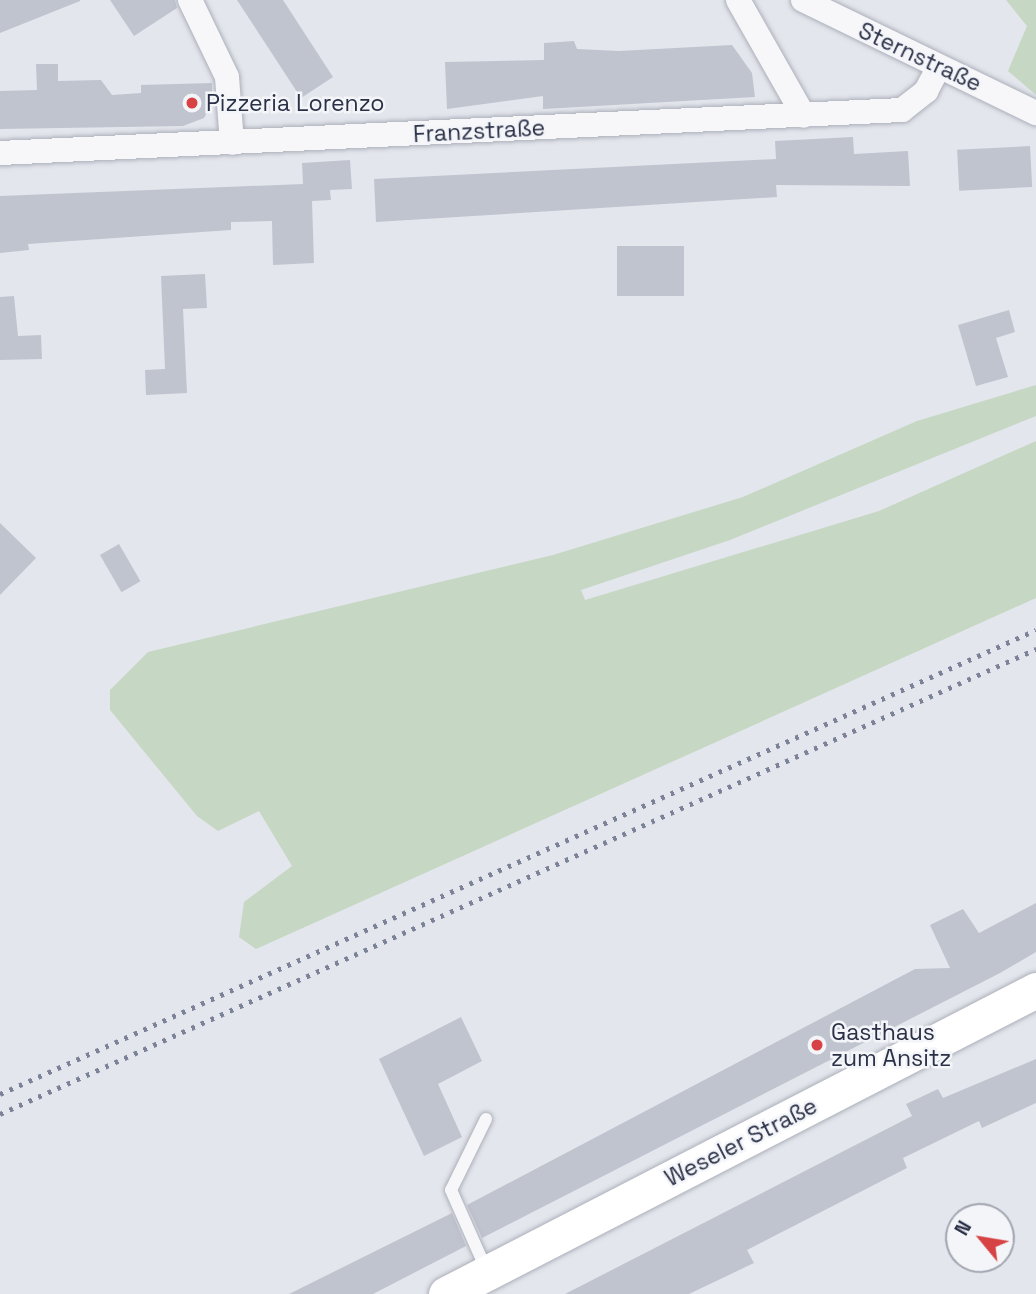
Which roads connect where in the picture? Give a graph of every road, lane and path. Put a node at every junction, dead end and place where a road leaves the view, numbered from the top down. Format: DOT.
graph roads {
  1 [pos="190,0"];
  2 [pos="738,0"];
  3 [pos="803,0"];
  4 [pos="937,68"];
  5 [pos="1036,113"];
  6 [pos="804,116"];
  7 [pos="232,143"];
  8 [pos="0,153"];
  9 [pos="1036,990"];
  10 [pos="486,1119"];
  11 [pos="488,1273"];
  12 [pos="446,1294"];
  1 -- 7 [label="street"];
  2 -- 6 [label="street"];
  3 -- 4 [label="street, Sternstraße"];
  4 -- 5 [label="street, Sternstraße"];
  4 -- 6 [label="street, Franzstraße"];
  6 -- 7 [label="street, Franzstraße"];
  7 -- 8 [label="street, Franzstraße"];
  9 -- 11 [label="main road, Weseler Straße"];
  10 -- 11 [label="lane"];
  11 -- 12 [label="main road, Weseler Straße"];
}
